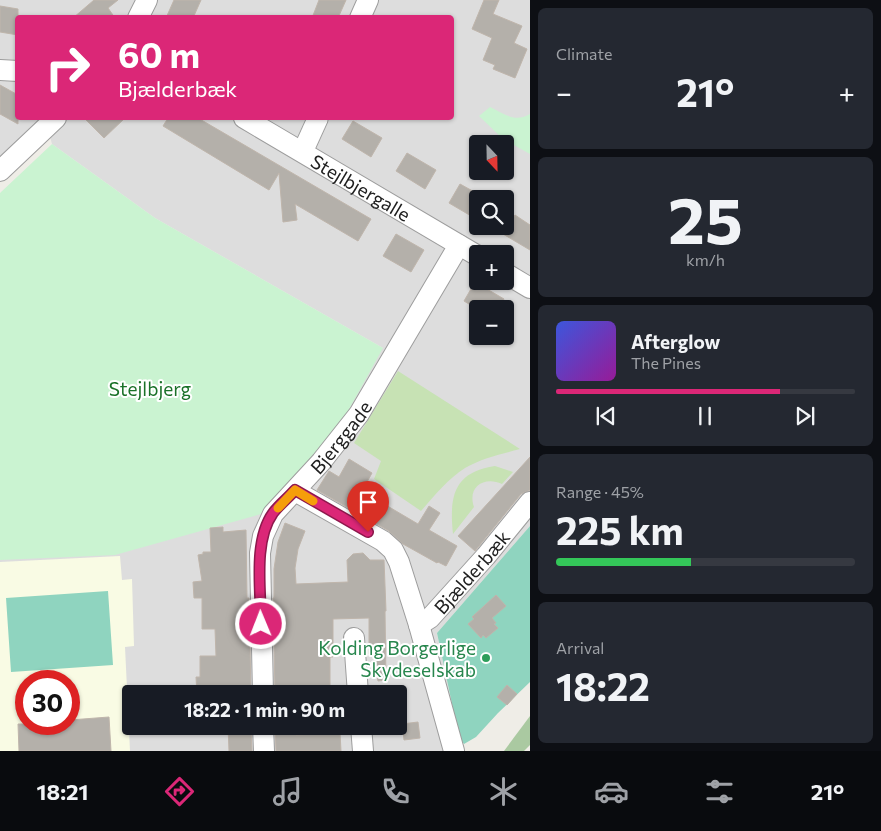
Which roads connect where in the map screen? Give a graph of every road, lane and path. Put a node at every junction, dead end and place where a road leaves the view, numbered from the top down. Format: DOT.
graph roads {
  1 [pos="148,0"];
  2 [pos="368,0"];
  3 [pos="140,15"];
  4 [pos="361,15"];
  5 [pos="0,70"];
  6 [pos="15,70"];
  7 [pos="54,120"];
  8 [pos="247,120"];
  9 [pos="317,120"];
  10 [pos="303,152"];
  11 [pos="0,171"];
  12 [pos="459,245"];
  13 [pos="469,251"];
  14 [pos="514,278"];
  15 [pos="530,288"];
  16 [pos="295,490"];
  17 [pos="530,502"];
  18 [pos="419,625"];
  19 [pos="354,638"];
  20 [pos="263,685"];
  21 [pos="357,685"];
  22 [pos="264,735"];
  23 [pos="362,735"];
  24 [pos="264,751"];
  25 [pos="363,751"];
  26 [pos="454,751"];
  1 -- 3 [label="street"];
  2 -- 4 [label="street"];
  5 -- 6 [label="street"];
  7 -- 11 [label="street"];
  8 -- 10 [label="street, Stejlbjergalle"];
  9 -- 10 [label="street"];
  10 -- 12 [label="street, Stejlbjergalle"];
  12 -- 13 [label="street, Stejlbjergalle"];
  12 -- 16 [label="street, Bjerggade"];
  14 -- 15 [label="street"];
  16 -- 18 [label="street, Bjælderbæk"];
  16 -- 20 [label="street, Bjerggade"];
  17 -- 18 [label="street, Bjælderbæk"];
  18 -- 26 [label="street"];
  19 -- 21 [label="street"];
  22 -- 24 [label="street"];
  23 -- 25 [label="street"];
}
